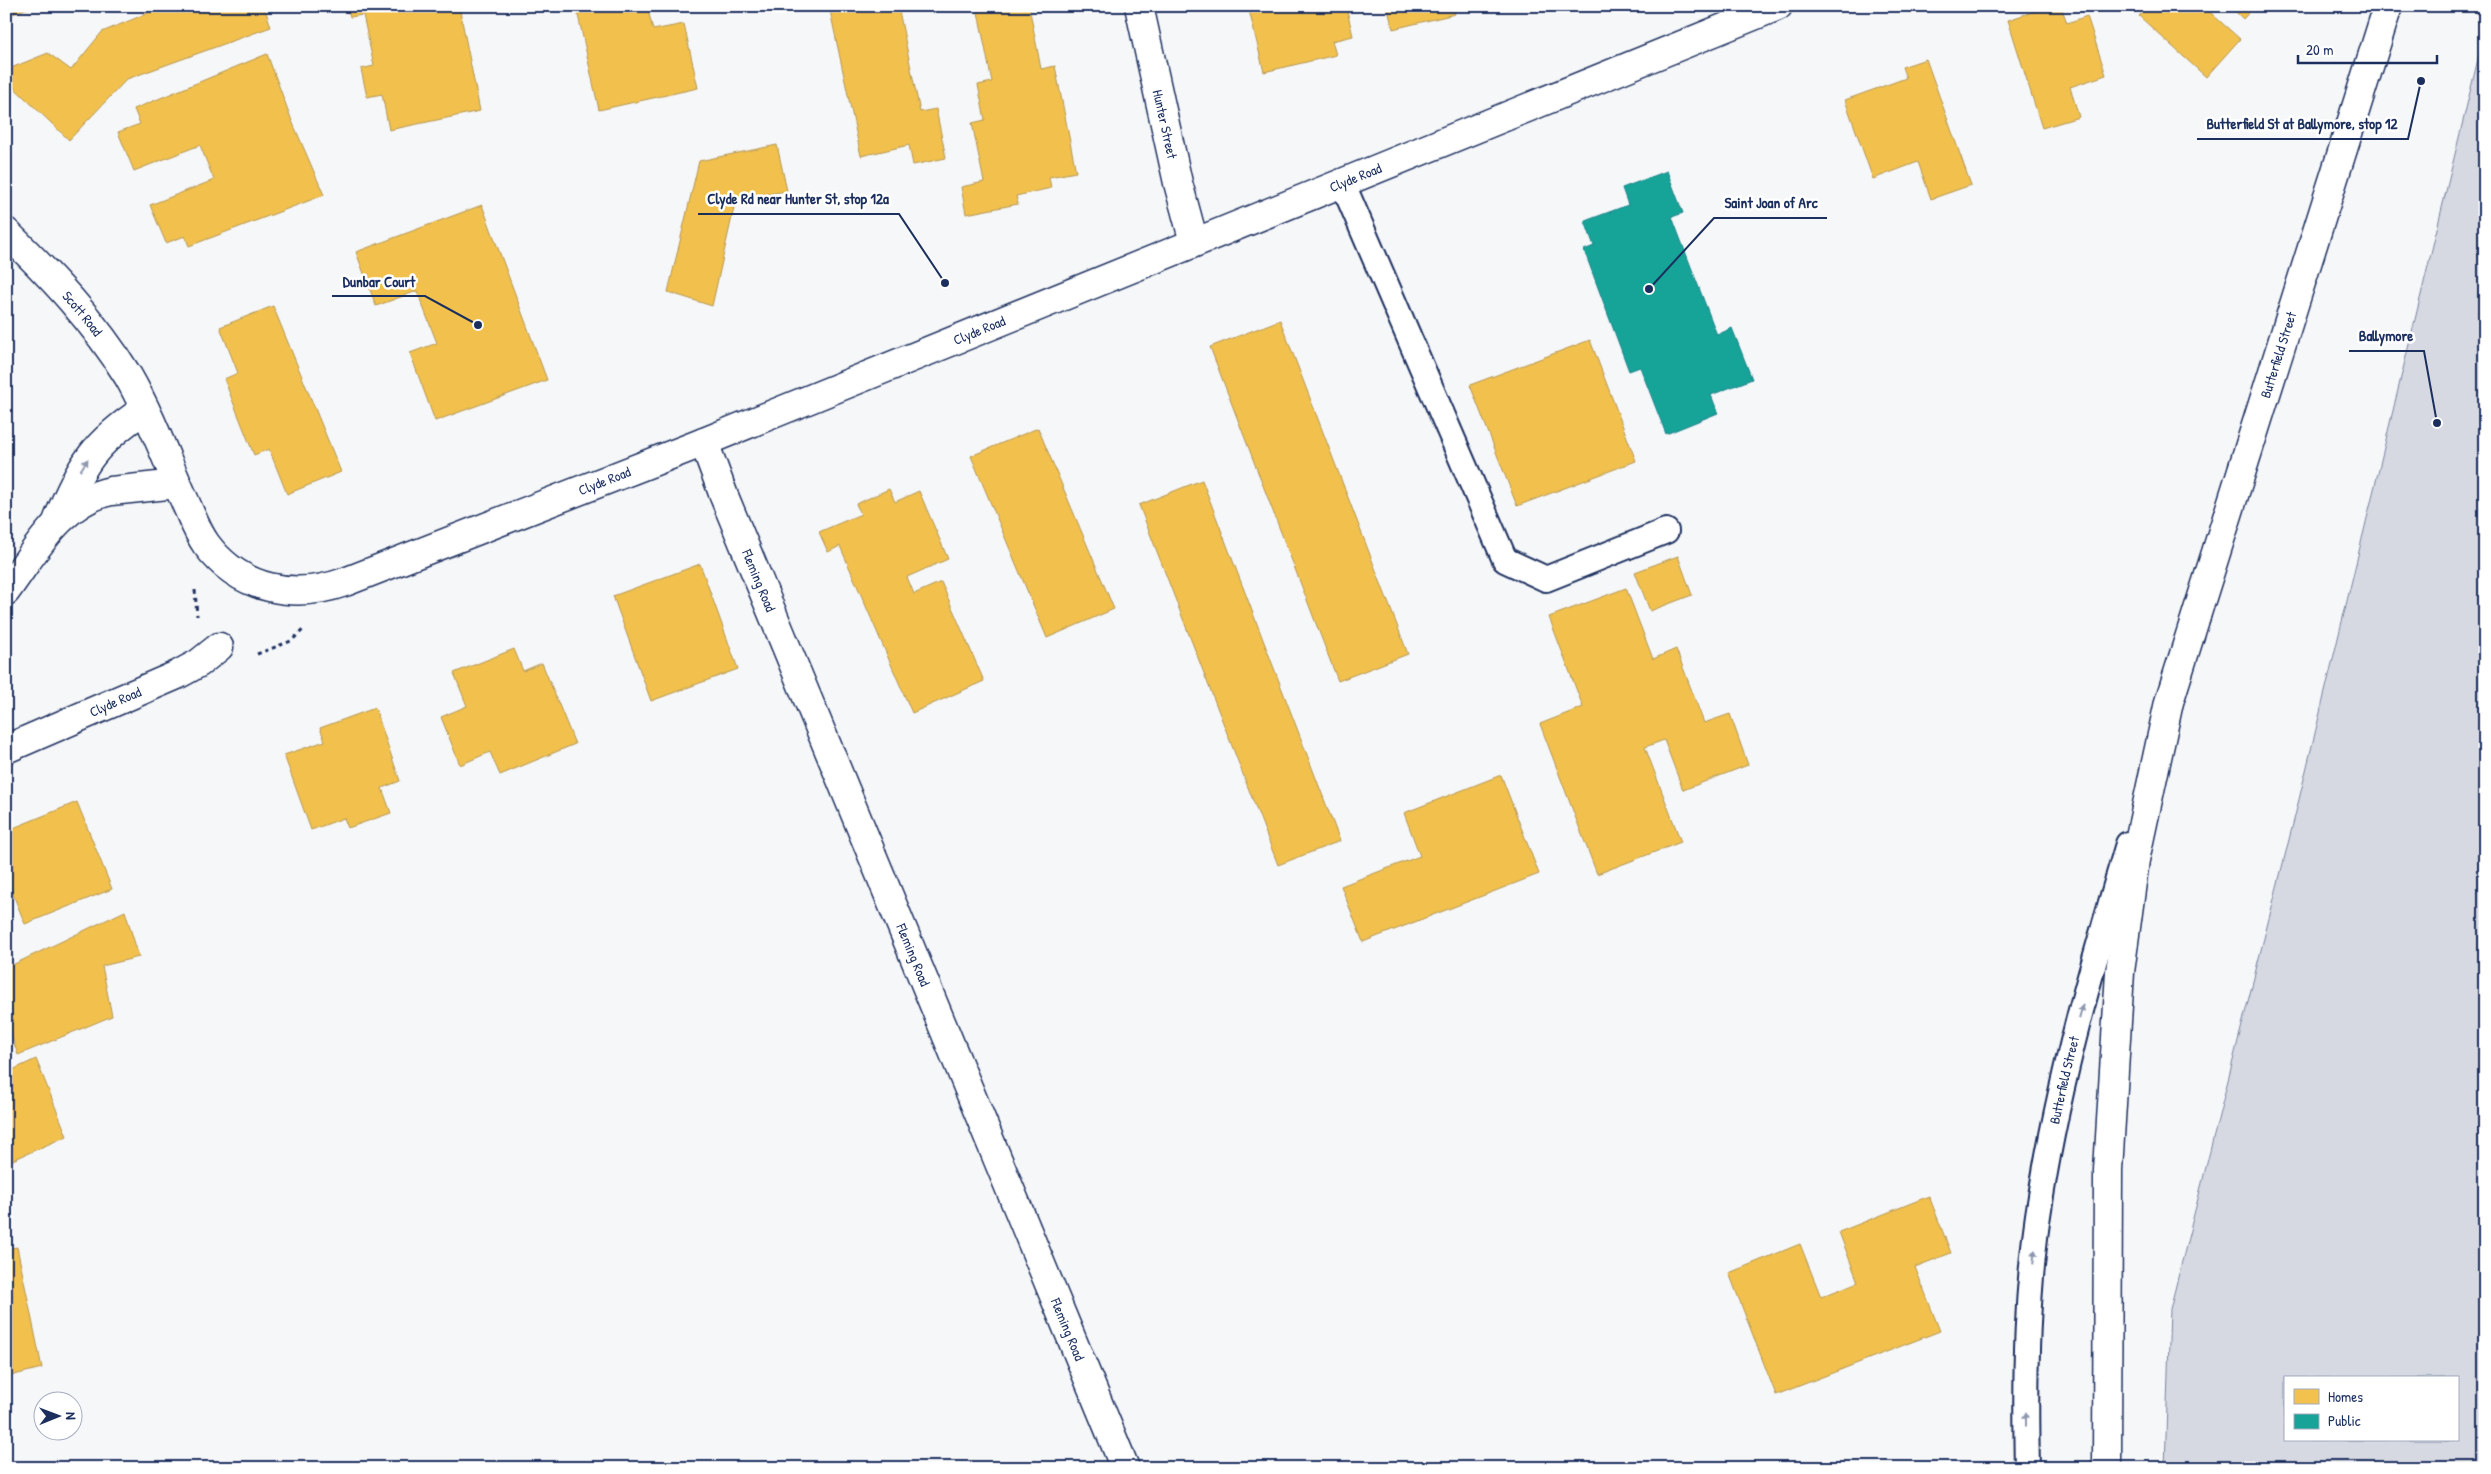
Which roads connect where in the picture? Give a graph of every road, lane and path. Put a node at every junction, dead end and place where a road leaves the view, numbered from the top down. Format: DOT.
graph roads {
  1 [pos="1139,6"];
  2 [pos="1778,6"];
  3 [pos="2388,6"];
  4 [pos="1342,182"];
  5 [pos="6,232"];
  6 [pos="1194,242"];
  7 [pos="145,408"];
  8 [pos="704,442"];
  9 [pos="178,484"];
  10 [pos="195,524"];
  11 [pos="56,525"];
  12 [pos="1666,531"];
  13 [pos="6,591"];
  14 [pos="219,647"];
  15 [pos="2169,702"];
  16 [pos="6,749"];
  17 [pos="1125,1468"];
  18 [pos="2027,1468"];
  19 [pos="2107,1468"];
  1 -- 6 [label="street, Hunter Street"];
  2 -- 4 [label="street, Clyde Road"];
  3 -- 15 [label="street, Butterfield Street"];
  4 -- 6 [label="street, Clyde Road"];
  4 -- 12 [label="lane"];
  5 -- 7 [label="street, Scott Road"];
  6 -- 8 [label="street, Clyde Road"];
  7 -- 9 [label="street, Scott Road"];
  11 -- 7 [label="street, one-way"];
  8 -- 10 [label="street, Clyde Road"];
  8 -- 17 [label="street, Fleming Road"];
  9 -- 10 [label="street, Scott Road"];
  9 -- 11 [label="street"];
  11 -- 13 [label="street"];
  14 -- 16 [label="street, Clyde Road"];
  18 -- 15 [label="lane, Butterfield Street, one-way"];
  15 -- 19 [label="street, Butterfield Street"];
}
